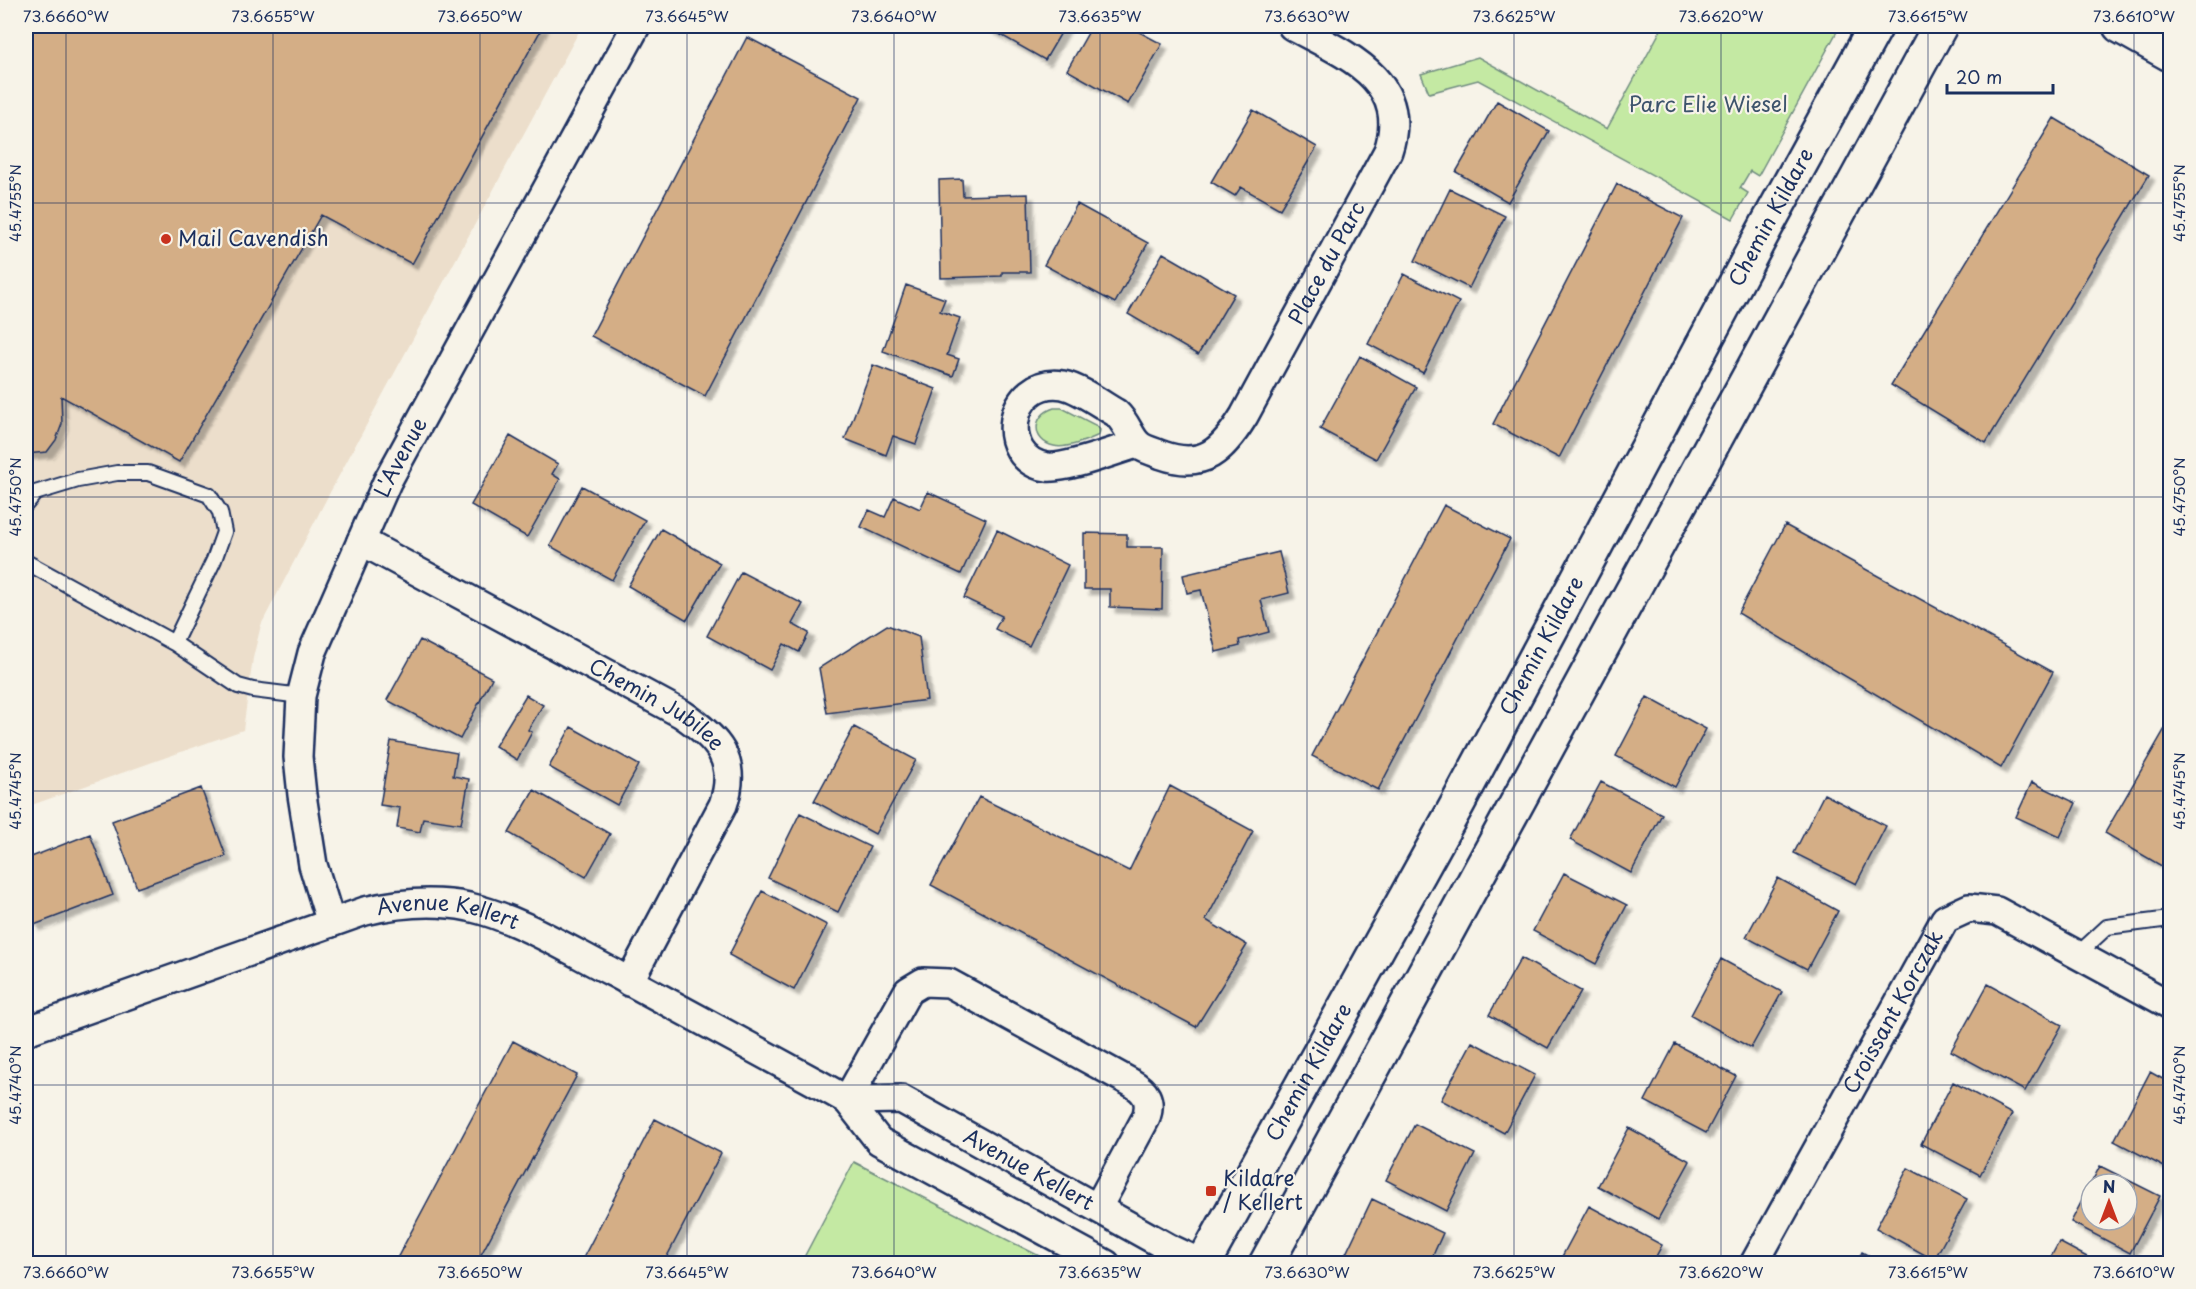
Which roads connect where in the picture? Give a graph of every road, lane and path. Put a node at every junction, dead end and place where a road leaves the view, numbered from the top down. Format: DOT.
graph roads {
  1 [pos="636,26"];
  2 [pos="1292,26"];
  3 [pos="1876,26"];
  4 [pos="1940,26"];
  5 [pos="2120,26"];
  6 [pos="2170,54"];
  7 [pos="1137,444"];
  8 [pos="26,504"];
  9 [pos="361,541"];
  10 [pos="26,562"];
  11 [pos="174,643"];
  12 [pos="301,696"];
  13 [pos="2170,920"];
  14 [pos="331,922"];
  15 [pos="2078,954"];
  16 [pos="629,982"];
  17 [pos="2170,1005"];
  18 [pos="26,1031"];
  19 [pos="847,1100"];
  20 [pos="1098,1207"];
  21 [pos="1106,1263"];
  22 [pos="1203,1263"];
  23 [pos="1266,1263"];
  24 [pos="1754,1263"];
  1 -- 9 [label="street, L'Avenue"];
  2 -- 7 [label="street, Place du Parc"];
  3 -- 22 [label="street, Chemin Kildare"];
  4 -- 23 [label="street"];
  5 -- 6 [label="street"];
  8 -- 11 [label="lane"];
  9 -- 12 [label="street, L'Avenue"];
  9 -- 16 [label="street, Chemin Jubilee"];
  10 -- 11 [label="lane"];
  11 -- 12 [label="lane"];
  12 -- 14 [label="street, L'Avenue"];
  13 -- 15 [label="lane"];
  14 -- 16 [label="street, Avenue Kellert"];
  14 -- 18 [label="street, Avenue Kellert"];
  15 -- 17 [label="street, Croissant Korczak"];
  15 -- 24 [label="street, Croissant Korczak"];
  16 -- 19 [label="street, Avenue Kellert"];
  19 -- 20 [label="street, Avenue Kellert"];
  19 -- 20 [label="street"];
  19 -- 21 [label="street, Avenue Kellert"];
  20 -- 22 [label="street, Avenue Kellert"];
}
